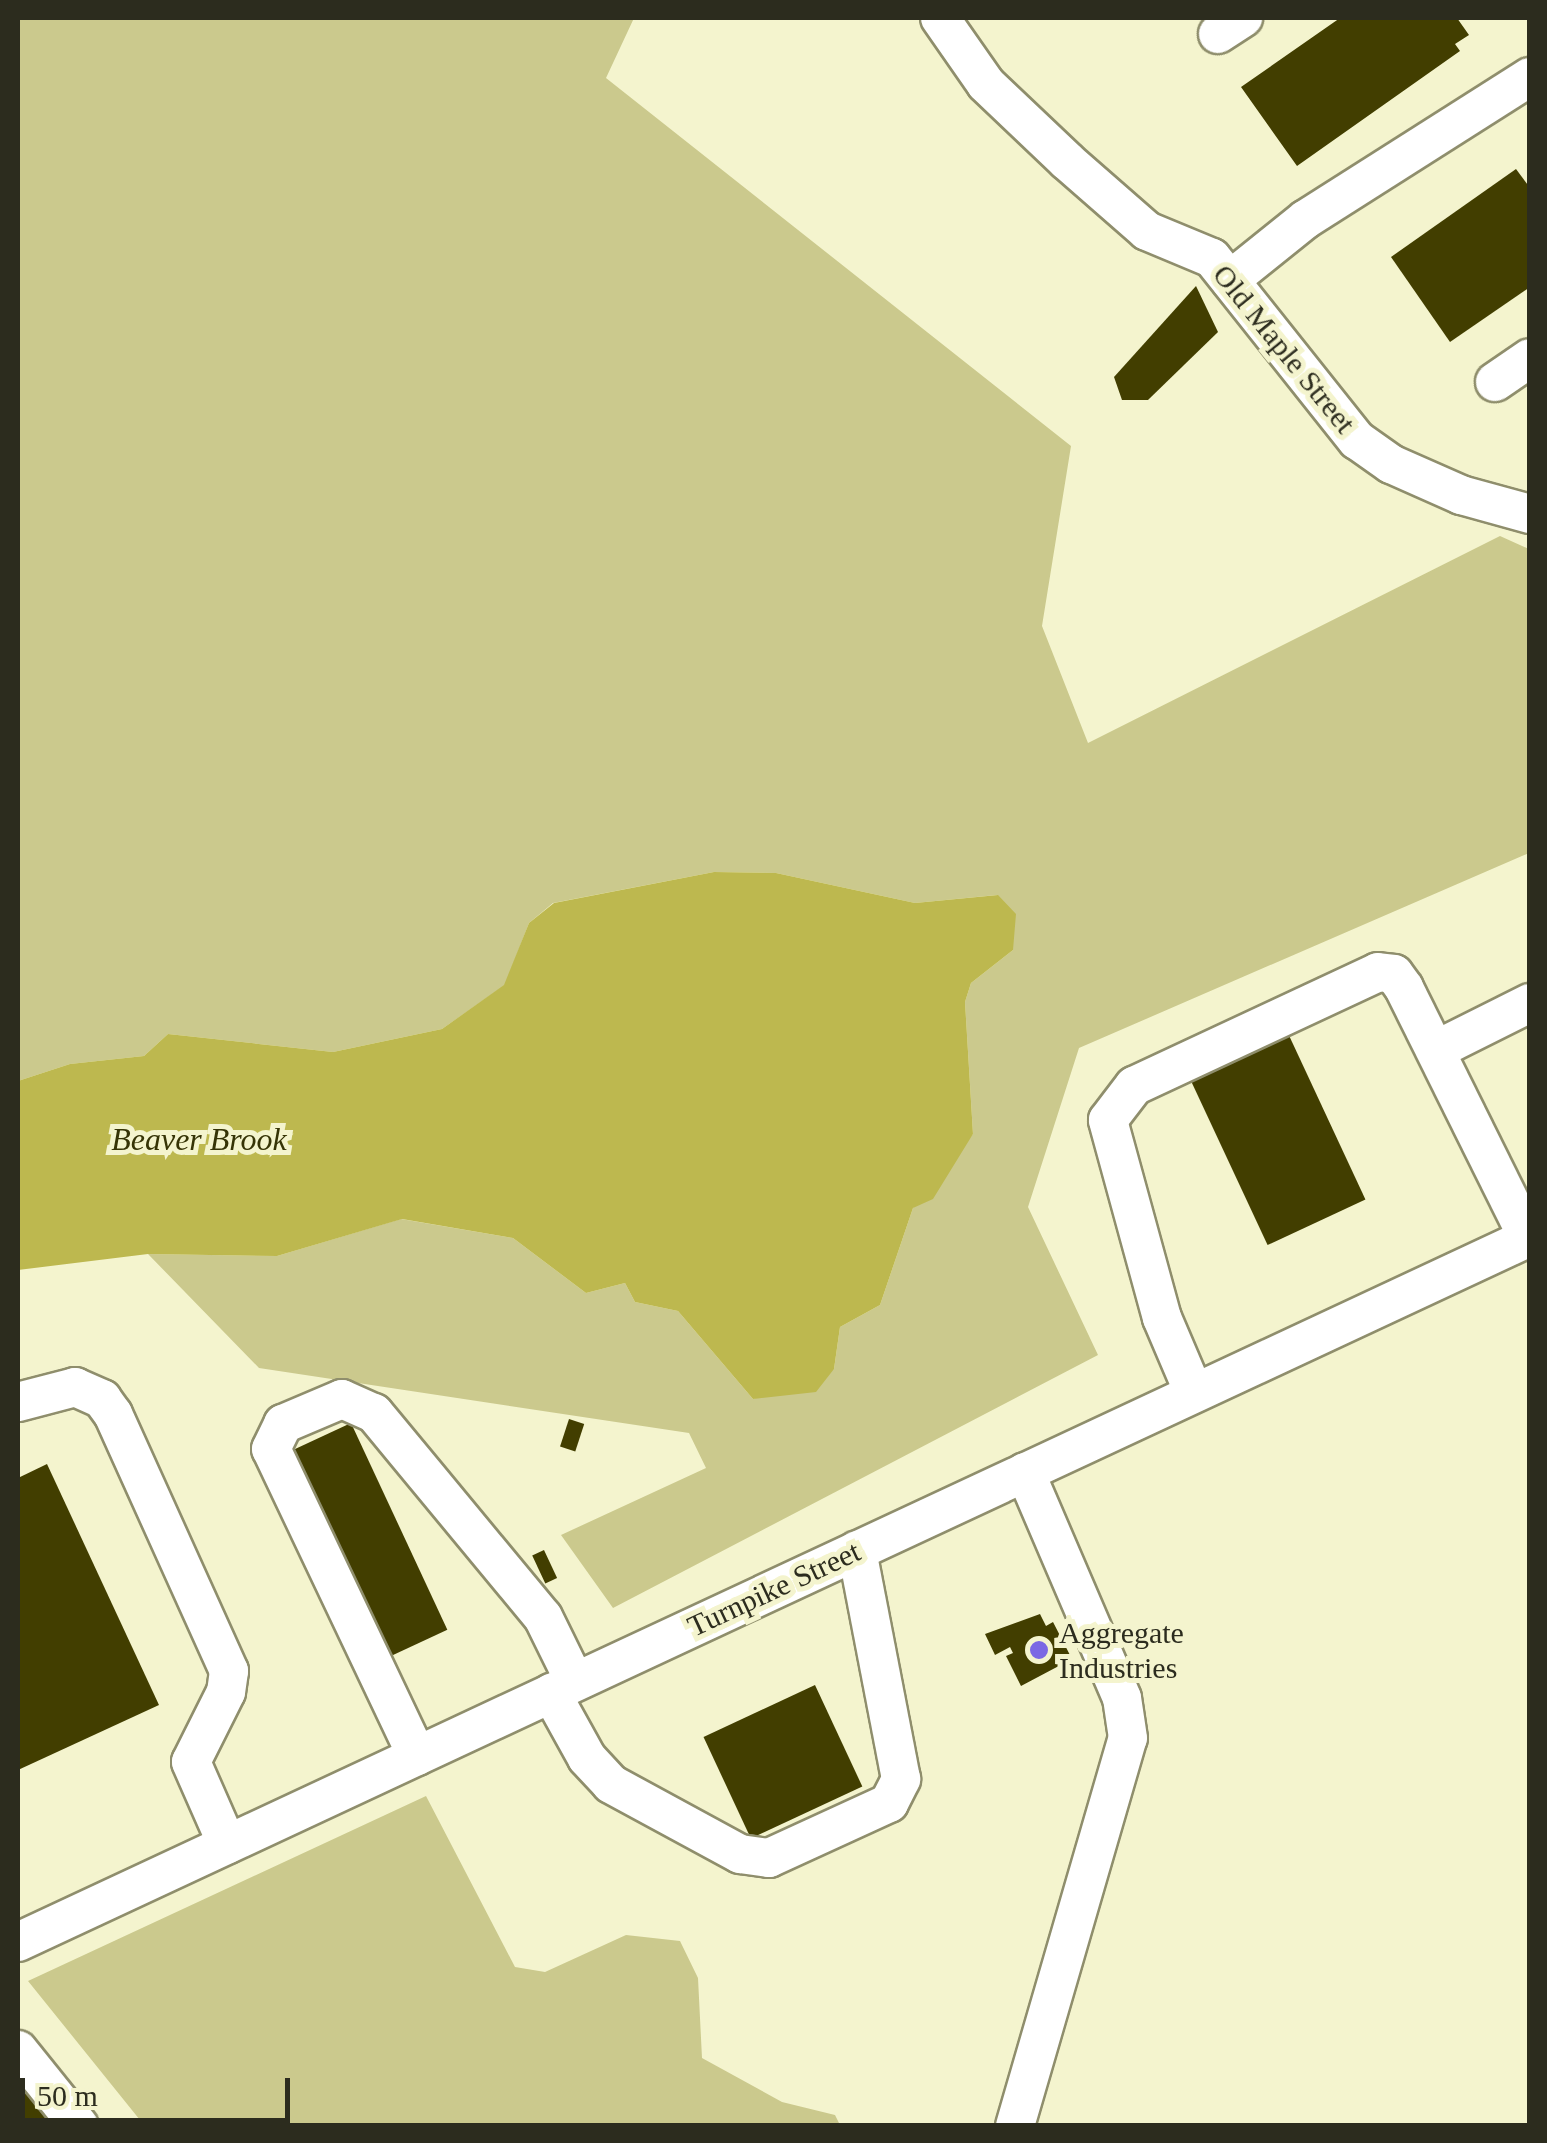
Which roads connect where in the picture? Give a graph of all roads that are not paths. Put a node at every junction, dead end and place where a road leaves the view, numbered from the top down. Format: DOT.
graph roads {
  1 [pos="940,18"];
  2 [pos="1530,77"];
  3 [pos="1230,280"];
  4 [pos="1530,358"];
  5 [pos="1494,382"];
  6 [pos="1530,514"];
  7 [pos="1530,1004"];
  8 [pos="1436,1050"];
  9 [pos="1528,1238"];
  10 [pos="1194,1393"];
  11 [pos="18,1402"];
  12 [pos="1025,1472"];
  13 [pos="857,1550"];
  14 [pos="563,1688"];
  15 [pos="417,1756"];
  16 [pos="227,1844"];
  17 [pos="18,1942"];
  18 [pos="18,2050"];
  19 [pos="79,2126"];
  20 [pos="1015,2126"];
  1 -- 3 [label="street, Old Maple Street"];
  2 -- 3 [label="street"];
  3 -- 6 [label="street, Old Maple Street"];
  4 -- 5 [label="street"];
  7 -- 8 [label="street"];
  8 -- 9 [label="street"];
  8 -- 10 [label="street"];
  9 -- 10 [label="street, Turnpike Street"];
  10 -- 12 [label="street, Turnpike Street"];
  11 -- 16 [label="street"];
  12 -- 13 [label="street, Turnpike Street"];
  12 -- 20 [label="street"];
  13 -- 14 [label="street, Turnpike Street"];
  13 -- 14 [label="street"];
  14 -- 15 [label="street, Turnpike Street"];
  14 -- 15 [label="street"];
  15 -- 16 [label="street, Turnpike Street"];
  16 -- 17 [label="street, Turnpike Street"];
  18 -- 19 [label="street"];
}
